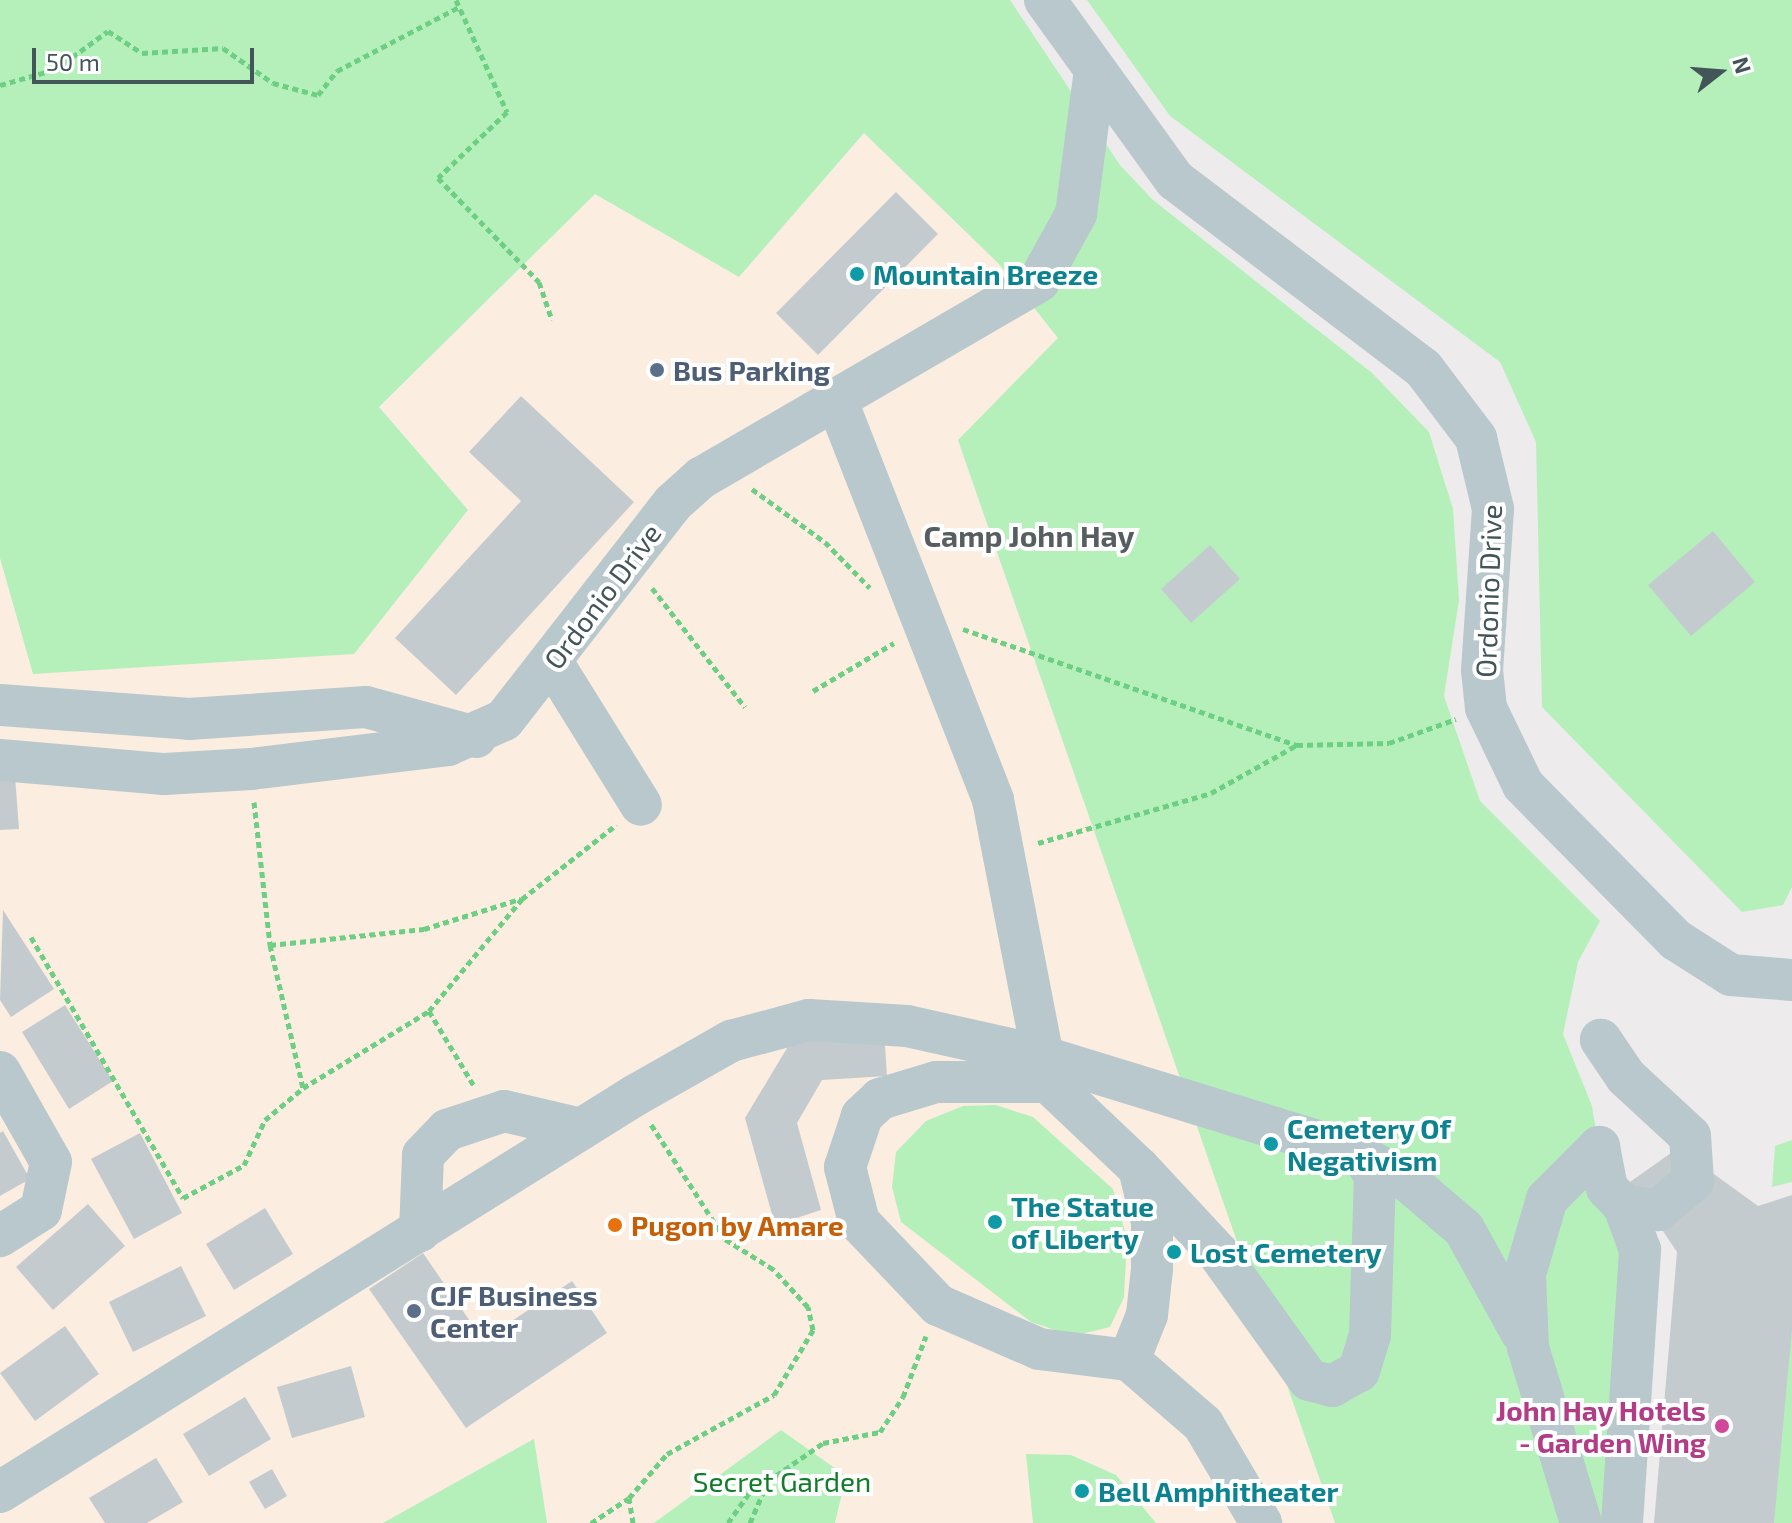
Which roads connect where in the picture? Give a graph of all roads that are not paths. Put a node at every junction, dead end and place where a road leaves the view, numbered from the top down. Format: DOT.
graph roads {
  1 [pos="1045,0"];
  2 [pos="1095,70"];
  3 [pos="1122,109"];
  4 [pos="1082,168"];
  5 [pos="838,404"];
  6 [pos="552,662"];
  7 [pos="0,705"];
  8 [pos="476,737"];
  9 [pos="0,760"];
  10 [pos="641,805"];
  11 [pos="1792,980"];
  12 [pos="1601,1040"];
  13 [pos="1045,1069"];
  14 [pos="0,1072"];
  15 [pos="581,1129"];
  16 [pos="1370,1161"];
  17 [pos="1139,1168"];
  18 [pos="1633,1208"];
  19 [pos="420,1231"];
  20 [pos="0,1236"];
  21 [pos="1528,1347"];
  22 [pos="1129,1360"];
  23 [pos="4,1481"];
  24 [pos="1261,1523"];
  25 [pos="1581,1523"];
  26 [pos="1622,1523"];
  1 -- 2 [label="street, Ordonio Drive"];
  2 -- 3 [label="street, Ordonio Drive"];
  2 -- 4 [label="street, Ordonio Drive"];
  3 -- 4 [label="street, Ordonio Drive"];
  3 -- 11 [label="street, Ordonio Drive"];
  4 -- 5 [label="street, Ordonio Drive"];
  5 -- 6 [label="street, Ordonio Drive"];
  5 -- 13 [label="street"];
  6 -- 8 [label="street, Ordonio Drive"];
  6 -- 10 [label="street"];
  7 -- 8 [label="street"];
  8 -- 9 [label="street, Ordonio Drive"];
  12 -- 18 [label="street"];
  13 -- 15 [label="street"];
  13 -- 16 [label="street"];
  13 -- 17 [label="street"];
  13 -- 22 [label="street"];
  14 -- 20 [label="street"];
  15 -- 19 [label="street"];
  15 -- 19 [label="street"];
  16 -- 17 [label="street"];
  16 -- 21 [label="street"];
  17 -- 22 [label="street"];
  18 -- 21 [label="street"];
  18 -- 26 [label="street"];
  19 -- 23 [label="street"];
  21 -- 25 [label="street"];
  22 -- 24 [label="street"];
}
